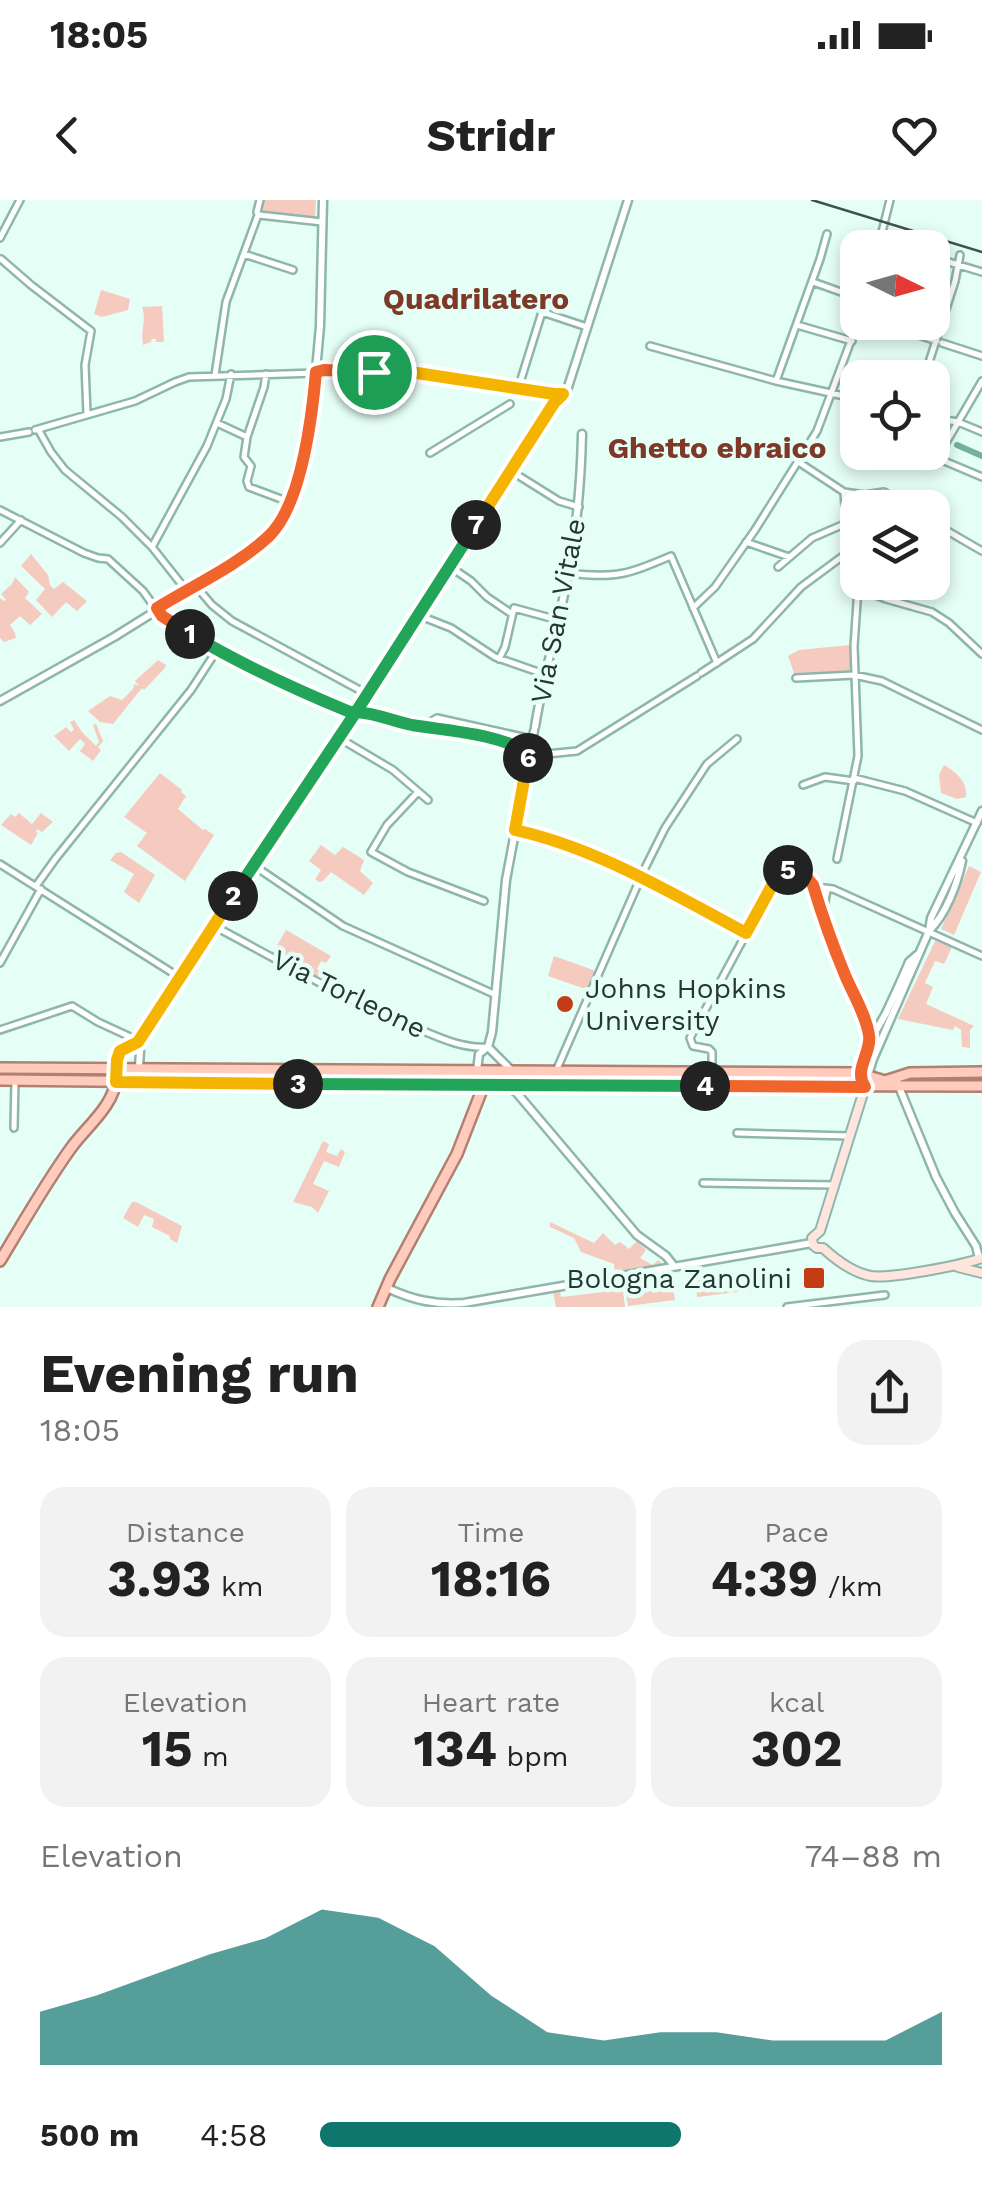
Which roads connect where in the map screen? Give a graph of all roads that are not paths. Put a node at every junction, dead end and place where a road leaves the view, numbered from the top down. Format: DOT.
graph roads {
  1 [pos="20,200"];
  2 [pos="260,200"];
  3 [pos="322,200"];
  4 [pos="628,200"];
  5 [pos="890,200"];
  6 [pos="258,215"];
  7 [pos="322,222"];
  8 [pos="882,230"];
  9 [pos="827,234"];
  10 [pos="0,238"];
  11 [pos="244,254"];
  12 [pos="960,255"];
  13 [pos="0,257"];
  14 [pos="950,262"];
  15 [pos="959,265"];
  16 [pos="294,270"];
  17 [pos="982,272"];
  18 [pos="812,282"];
  19 [pos="840,292"];
  20 [pos="796,325"];
  21 [pos="587,327"];
  22 [pos="932,340"];
  23 [pos="852,341"];
  24 [pos="938,342"];
  25 [pos="374,345"];
  26 [pos="650,346"];
  27 [pos="982,356"];
  28 [pos="931,360"];
  29 [pos="316,372"];
  30 [pos="374,372"];
  31 [pos="231,374"];
  32 [pos="266,374"];
  33 [pos="215,375"];
  34 [pos="776,380"];
  35 [pos="982,381"];
  36 [pos="518,388"];
  37 [pos="832,393"];
  38 [pos="563,394"];
  39 [pos="840,395"];
  40 [pos="510,404"];
  41 [pos="87,414"];
  42 [pos="950,421"];
  43 [pos="958,422"];
  44 [pos="217,423"];
  45 [pos="34,430"];
  46 [pos="982,432"];
  47 [pos="582,434"];
  48 [pos="0,437"];
  49 [pos="248,437"];
  50 [pos="430,453"];
  51 [pos="797,461"];
  52 [pos="511,470"];
  53 [pos="982,477"];
  54 [pos="841,490"];
  55 [pos="290,502"];
  56 [pos="578,507"];
  57 [pos="0,510"];
  58 [pos="21,520"];
  59 [pos="840,525"];
  60 [pos="950,532"];
  61 [pos="746,542"];
  62 [pos="0,543"];
  63 [pos="152,547"];
  64 [pos="982,551"];
  65 [pos="789,557"];
  66 [pos="840,558"];
  67 [pos="449,566"];
  68 [pos="778,567"];
  69 [pos="568,574"];
  70 [pos="195,585"];
  71 [pos="186,590"];
  72 [pos="857,600"];
  73 [pos="886,600"];
  74 [pos="157,608"];
  75 [pos="693,608"];
  76 [pos="512,614"];
  77 [pos="418,615"];
  78 [pos="558,620"];
  79 [pos="217,650"];
  80 [pos="982,654"];
  81 [pos="499,659"];
  82 [pos="716,663"];
  83 [pos="544,674"];
  84 [pos="854,675"];
  85 [pos="796,678"];
  86 [pos="367,694"];
  87 [pos="0,701"];
  88 [pos="356,712"];
  89 [pos="425,725"];
  90 [pos="982,730"];
  91 [pos="497,732"];
  92 [pos="534,732"];
  93 [pos="339,738"];
  94 [pos="737,739"];
  95 [pos="495,741"];
  96 [pos="529,753"];
  97 [pos="854,780"];
  98 [pos="803,785"];
  99 [pos="418,792"];
  100 [pos="428,800"];
  101 [pos="982,811"];
  102 [pos="976,823"];
  103 [pos="515,830"];
  104 [pos="836,859"];
  105 [pos="0,864"];
  106 [pos="253,865"];
  107 [pos="642,878"];
  108 [pos="812,883"];
  109 [pos="38,888"];
  110 [pos="827,890"];
  111 [pos="484,901"];
  112 [pos="824,915"];
  113 [pos="214,926"];
  114 [pos="929,931"];
  115 [pos="746,933"];
  116 [pos="982,956"];
  117 [pos="0,963"];
  118 [pos="180,977"];
  119 [pos="496,995"];
  120 [pos="888,1014"];
  121 [pos="0,1030"];
  122 [pos="873,1035"];
  123 [pos="138,1041"];
  124 [pos="490,1049"];
  125 [pos="120,1051"];
  126 [pos="875,1053"];
  127 [pos="0,1068"];
  128 [pos="98,1070"];
  129 [pos="116,1070"];
  130 [pos="138,1070"];
  131 [pos="477,1071"];
  132 [pos="492,1071"];
  133 [pos="512,1071"];
  134 [pos="556,1072"];
  135 [pos="982,1072"];
  136 [pos="712,1073"];
  137 [pos="865,1074"];
  138 [pos="83,1075"];
  139 [pos="0,1080"];
  140 [pos="14,1080"];
  141 [pos="885,1080"];
  142 [pos="116,1082"];
  143 [pos="138,1082"];
  144 [pos="898,1082"];
  145 [pos="484,1085"];
  146 [pos="505,1085"];
  147 [pos="531,1085"];
  148 [pos="712,1086"];
  149 [pos="982,1086"];
  150 [pos="865,1087"];
  151 [pos="526,1105"];
  152 [pos="14,1128"];
  153 [pos="736,1133"];
  154 [pos="850,1136"];
  155 [pos="703,1183"];
  156 [pos="835,1185"];
  157 [pos="820,1234"];
  158 [pos="812,1243"];
  159 [pos="823,1248"];
  160 [pos="666,1256"];
  161 [pos="0,1260"];
  162 [pos="686,1263"];
  163 [pos="674,1266"];
  164 [pos="980,1267"];
  165 [pos="387,1288"];
  166 [pos="885,1295"];
  167 [pos="378,1307"];
  168 [pos="786,1307"];
  1 -- 10 [label="street"];
  2 -- 6 [label="street"];
  3 -- 7 [label="street"];
  4 -- 21 [label="street"];
  5 -- 8 [label="street"];
  6 -- 7 [label="street"];
  6 -- 11 [label="street"];
  7 -- 29 [label="street"];
  9 -- 18 [label="street"];
  11 -- 16 [label="street"];
  11 -- 33 [label="street"];
  12 -- 15 [label="street"];
  13 -- 41 [label="street"];
  14 -- 15 [label="street"];
  15 -- 17 [label="street"];
  15 -- 24 [label="street"];
  18 -- 19 [label="street"];
  18 -- 20 [label="street"];
  20 -- 23 [label="street"];
  20 -- 34 [label="street"];
  21 -- 36 [label="street"];
  21 -- 38 [label="street"];
  22 -- 24 [label="street"];
  23 -- 37 [label="street"];
  24 -- 27 [label="street"];
  24 -- 28 [label="street"];
  25 -- 30 [label="street"];
  26 -- 34 [label="street"];
  29 -- 30 [label="street"];
  29 -- 32 [label="street"];
  29 -- 55 [label="street"];
  30 -- 36 [label="street"];
  31 -- 32 [label="street"];
  31 -- 33 [label="street"];
  31 -- 44 [label="street"];
  32 -- 49 [label="street"];
  33 -- 41 [label="street"];
  34 -- 37 [label="street"];
  35 -- 43 [label="street"];
  36 -- 38 [label="street"];
  37 -- 39 [label="street"];
  37 -- 51 [label="street"];
  38 -- 52 [label="street"];
  40 -- 50 [label="street"];
  41 -- 45 [label="street"];
  42 -- 43 [label="street"];
  43 -- 46 [label="street"];
  43 -- 53 [label="street"];
  44 -- 49 [label="street"];
  44 -- 63 [label="street"];
  45 -- 48 [label="street"];
  45 -- 63 [label="street"];
  47 -- 56 [label="street, Via San Vitale"];
  49 -- 55 [label="street"];
  51 -- 54 [label="street"];
  51 -- 61 [label="street"];
  52 -- 56 [label="street"];
  52 -- 67 [label="street"];
  55 -- 70 [label="street"];
  56 -- 69 [label="street, Via San Vitale"];
  57 -- 58 [label="street"];
  58 -- 62 [label="street"];
  58 -- 74 [label="street"];
  59 -- 65 [label="street"];
  60 -- 64 [label="street"];
  61 -- 65 [label="street"];
  61 -- 75 [label="street"];
  63 -- 71 [label="street"];
  65 -- 68 [label="street"];
  66 -- 82 [label="street"];
  67 -- 76 [label="street"];
  67 -- 77 [label="street"];
  69 -- 75 [label="street"];
  69 -- 78 [label="street, Via San Vitale"];
  70 -- 71 [label="street"];
  70 -- 86 [label="street"];
  71 -- 74 [label="street"];
  72 -- 84 [label="street"];
  73 -- 80 [label="street"];
  74 -- 79 [label="street"];
  74 -- 87 [label="street"];
  75 -- 82 [label="street"];
  76 -- 78 [label="street"];
  76 -- 81 [label="street"];
  77 -- 81 [label="street"];
  77 -- 86 [label="street"];
  78 -- 83 [label="street, Via San Vitale"];
  79 -- 88 [label="street"];
  79 -- 109 [label="street"];
  81 -- 83 [label="street"];
  82 -- 96 [label="street"];
  83 -- 92 [label="street, Via San Vitale"];
  84 -- 85 [label="street"];
  84 -- 90 [label="street"];
  84 -- 97 [label="street"];
  86 -- 88 [label="street"];
  88 -- 89 [label="street"];
  88 -- 93 [label="street"];
  89 -- 91 [label="street"];
  89 -- 95 [label="street"];
  91 -- 92 [label="street"];
  91 -- 95 [label="street"];
  92 -- 96 [label="street, Via San Vitale"];
  93 -- 99 [label="street"];
  93 -- 106 [label="street"];
  94 -- 107 [label="street"];
  95 -- 96 [label="street"];
  96 -- 103 [label="street, Via San Vitale"];
  97 -- 98 [label="street"];
  97 -- 102 [label="street"];
  97 -- 104 [label="street"];
  99 -- 100 [label="street"];
  99 -- 111 [label="street"];
  101 -- 102 [label="street"];
  102 -- 114 [label="street"];
  103 -- 107 [label="street"];
  103 -- 119 [label="street, Via San Vitale"];
  105 -- 109 [label="street"];
  106 -- 113 [label="street"];
  106 -- 119 [label="street"];
  107 -- 115 [label="street"];
  107 -- 134 [label="street"];
  108 -- 110 [label="street"];
  108 -- 112 [label="street"];
  108 -- 115 [label="street"];
  109 -- 117 [label="street"];
  109 -- 118 [label="street"];
  110 -- 112 [label="street"];
  110 -- 114 [label="street"];
  112 -- 122 [label="street"];
  113 -- 118 [label="street"];
  113 -- 124 [label="street, Via Torleone"];
  114 -- 116 [label="street"];
  114 -- 120 [label="street"];
  115 -- 136 [label="street"];
  118 -- 123 [label="street"];
  119 -- 124 [label="street, Via San Vitale"];
  120 -- 122 [label="street"];
  120 -- 126 [label="street"];
  121 -- 123 [label="street"];
  122 -- 137 [label="street"];
  123 -- 125 [label="street"];
  123 -- 130 [label="street"];
  124 -- 131 [label="street"];
  124 -- 132 [label="street"];
  124 -- 133 [label="street"];
  125 -- 128 [label="street"];
  125 -- 129 [label="street"];
  126 -- 137 [label="street"];
  126 -- 141 [label="street"];
  127 -- 138 [label="main road"];
  128 -- 129 [label="main road"];
  128 -- 138 [label="main road"];
  129 -- 130 [label="main road"];
  129 -- 142 [label="main road"];
  130 -- 131 [label="main road"];
  130 -- 143 [label="street"];
  131 -- 132 [label="main road"];
  131 -- 145 [label="main road"];
  132 -- 133 [label="main road"];
  132 -- 145 [label="main road"];
  133 -- 134 [label="main road"];
  134 -- 136 [label="main road"];
  135 -- 144 [label="main road"];
  136 -- 137 [label="main road"];
  136 -- 148 [label="street"];
  137 -- 141 [label="main road"];
  137 -- 150 [label="street"];
  138 -- 140 [label="main road"];
  138 -- 142 [label="main road"];
  139 -- 140 [label="main road"];
  140 -- 152 [label="street"];
  141 -- 144 [label="main road"];
  142 -- 143 [label="main road"];
  142 -- 161 [label="main road"];
  143 -- 145 [label="main road"];
  144 -- 149 [label="main road"];
  144 -- 150 [label="main road"];
  144 -- 164 [label="street"];
  145 -- 146 [label="main road"];
  145 -- 165 [label="main road"];
  146 -- 147 [label="main road"];
  146 -- 151 [label="street"];
  147 -- 148 [label="main road"];
  147 -- 151 [label="street"];
  148 -- 150 [label="main road"];
  150 -- 154 [label="main road"];
  151 -- 160 [label="street"];
  153 -- 154 [label="street"];
  154 -- 156 [label="main road"];
  155 -- 156 [label="street"];
  156 -- 157 [label="main road"];
  157 -- 158 [label="main road"];
  157 -- 159 [label="main road"];
  158 -- 159 [label="main road"];
  158 -- 162 [label="street"];
  159 -- 164 [label="main road"];
  160 -- 162 [label="street"];
  160 -- 163 [label="street"];
  162 -- 163 [label="street"];
  163 -- 165 [label="street"];
  165 -- 167 [label="main road"];
  166 -- 168 [label="street"];
}
